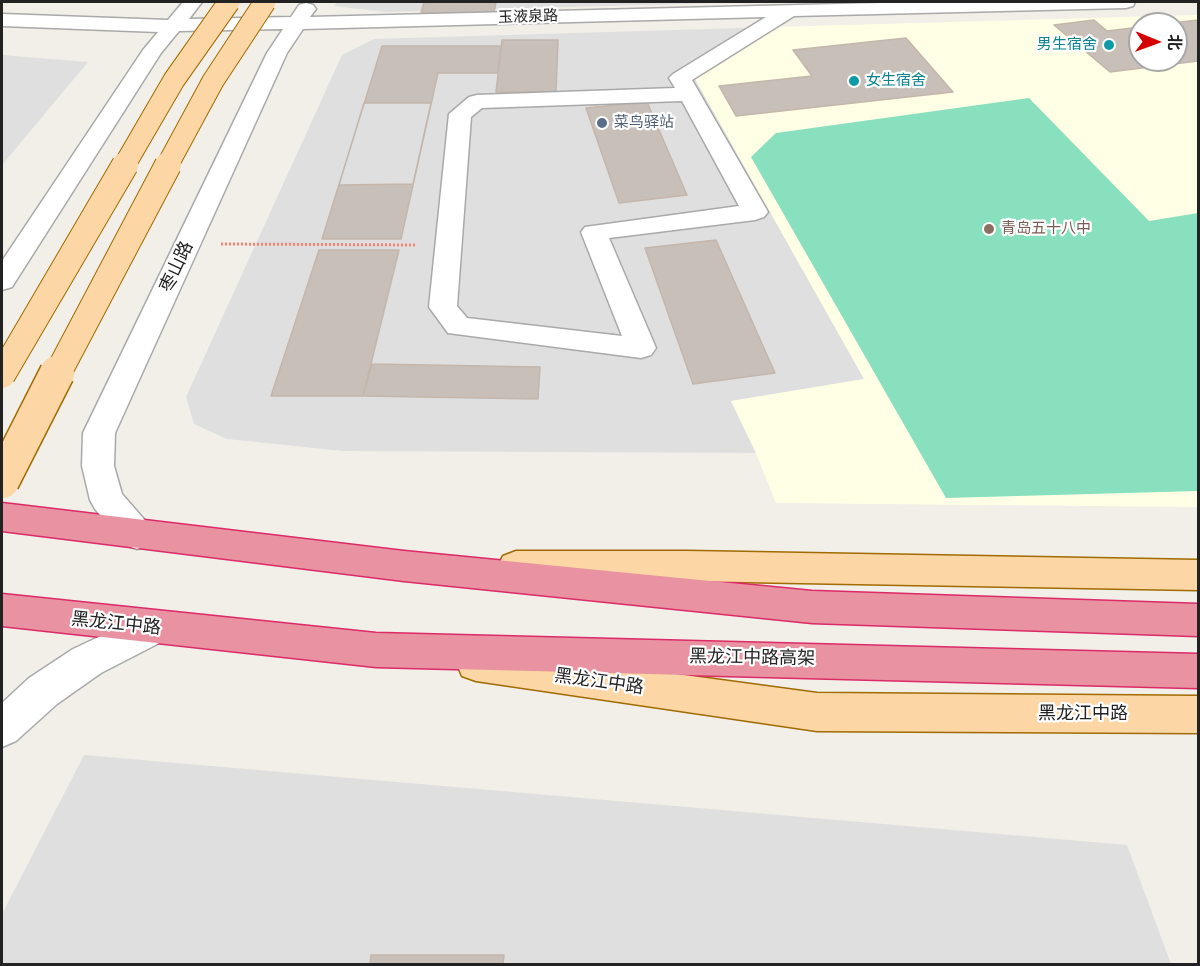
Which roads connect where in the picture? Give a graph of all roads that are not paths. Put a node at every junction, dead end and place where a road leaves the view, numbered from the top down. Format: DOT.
graph roads {
  1 [pos="193,2"];
  2 [pos="229,2"];
  3 [pos="265,2"];
  4 [pos="1126,2"];
  5 [pos="672,7"];
  6 [pos="791,10"];
  7 [pos="304,12"];
  8 [pos="2,20"];
  9 [pos="172,25"];
  10 [pos="688,94"];
  11 [pos="2,281"];
  12 [pos="2,375"];
  13 [pos="2,481"];
  14 [pos="2,517"];
  15 [pos="137,535"];
  16 [pos="404,566"];
  17 [pos="1198,575"];
  18 [pos="2,610"];
  19 [pos="1198,620"];
  20 [pos="152,628"];
  21 [pos="376,651"];
  22 [pos="1198,671"];
  23 [pos="1198,715"];
  24 [pos="2,728"];
  1 -- 9 [label="street"];
  2 -- 12 [label="main road, bridge"];
  3 -- 13 [label="main road, bridge"];
  4 -- 6 [label="street, 玉液泉路"];
  5 -- 6 [label="street, 玉液泉路"];
  5 -- 7 [label="street, 玉液泉路"];
  6 -- 10 [label="street"];
  7 -- 9 [label="street, 玉液泉路"];
  7 -- 15 [label="street, 枣山路"];
  8 -- 9 [label="street, 玉液泉路"];
  9 -- 11 [label="street"];
  10 -- 10 [label="street"];
  14 -- 15 [label="highway"];
  15 -- 16 [label="highway"];
  16 -- 17 [label="main road"];
  16 -- 19 [label="highway"];
  18 -- 20 [label="highway, 黑龙江中路"];
  20 -- 21 [label="highway, 黑龙江中路"];
  20 -- 24 [label="street"];
  21 -- 22 [label="highway, 黑龙江中路高架"];
  21 -- 23 [label="main road, 黑龙江中路"];
}
